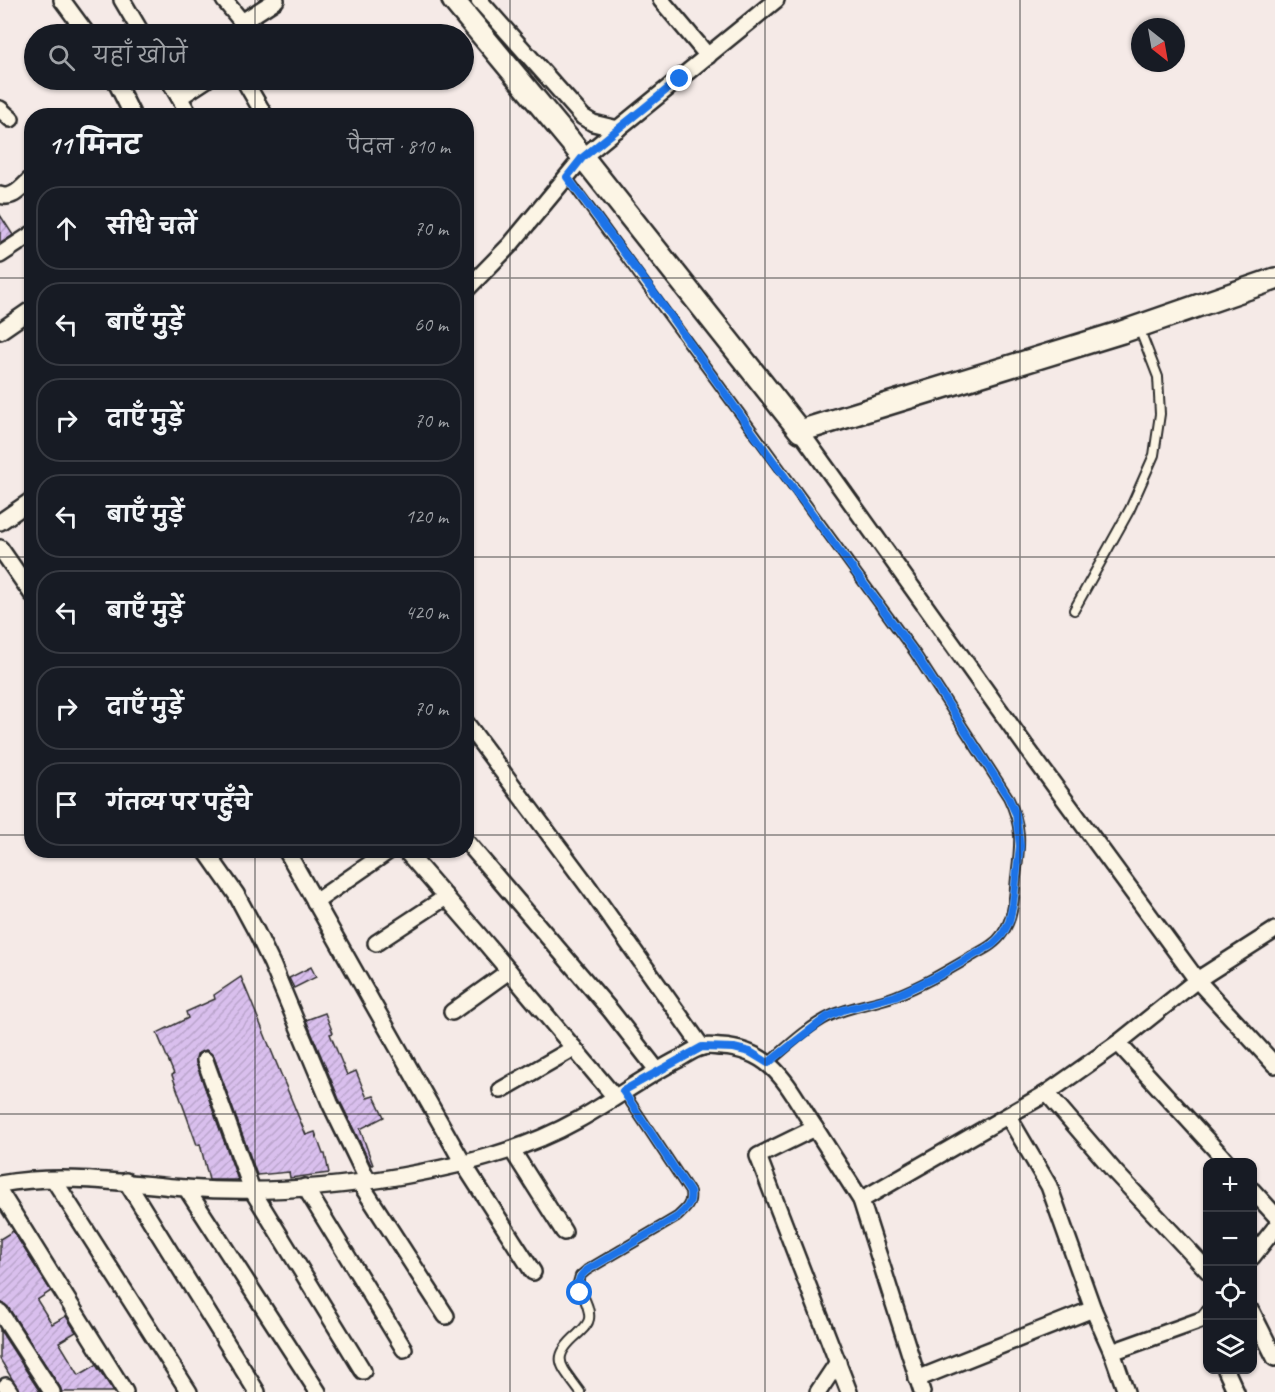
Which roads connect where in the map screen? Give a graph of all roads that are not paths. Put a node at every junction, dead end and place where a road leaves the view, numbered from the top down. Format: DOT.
graph roads {
  1 [pos="62,0"];
  2 [pos="122,0"];
  3 [pos="224,0"];
  4 [pos="276,0"];
  5 [pos="453,0"];
  6 [pos="479,0"];
  7 [pos="661,0"];
  8 [pos="776,0"];
  9 [pos="80,24"];
  10 [pos="136,24"];
  11 [pos="239,24"];
  12 [pos="246,24"];
  13 [pos="473,24"];
  14 [pos="474,25"];
  15 [pos="708,56"];
  16 [pos="120,90"];
  17 [pos="175,90"];
  18 [pos="191,90"];
  19 [pos="250,90"];
  20 [pos="180,97"];
  21 [pos="129,108"];
  22 [pos="186,108"];
  23 [pos="260,108"];
  24 [pos="618,129"];
  25 [pos="576,149"];
  26 [pos="567,177"];
  27 [pos="24,185"];
  28 [pos="0,195"];
  29 [pos="24,239"];
  30 [pos="0,255"];
  31 [pos="1275,279"];
  32 [pos="474,282"];
  33 [pos="24,314"];
  34 [pos="1139,326"];
  35 [pos="0,331"];
  36 [pos="800,431"];
  37 [pos="24,506"];
  38 [pos="0,522"];
  39 [pos="0,548"];
  40 [pos="24,582"];
  41 [pos="1074,610"];
  42 [pos="474,734"];
  43 [pos="474,850"];
  44 [pos="211,858"];
  45 [pos="290,858"];
  46 [pos="378,858"];
  47 [pos="412,858"];
  48 [pos="446,897"];
  49 [pos="315,902"];
  50 [pos="1275,931"];
  51 [pos="376,943"];
  52 [pos="509,971"];
  53 [pos="1197,980"];
  54 [pos="452,1012"];
  55 [pos="1118,1043"];
  56 [pos="702,1047"];
  57 [pos="574,1048"];
  58 [pos="205,1060"];
  59 [pos="768,1063"];
  60 [pos="1275,1065"];
  61 [pos="657,1070"];
  62 [pos="501,1089"];
  63 [pos="619,1094"];
  64 [pos="1047,1094"];
  65 [pos="1008,1116"];
  66 [pos="815,1128"];
  67 [pos="512,1150"];
  68 [pos="1223,1158"];
  69 [pos="463,1163"];
  70 [pos="54,1180"];
  71 [pos="126,1181"];
  72 [pos="364,1182"];
  73 [pos="0,1184"];
  74 [pos="304,1187"];
  75 [pos="186,1188"];
  76 [pos="252,1190"];
  77 [pos="0,1192"];
  78 [pos="1257,1195"];
  79 [pos="861,1200"];
  80 [pos="1275,1215"];
  81 [pos="1275,1228"];
  82 [pos="564,1232"];
  83 [pos="1257,1251"];
  84 [pos="1203,1266"];
  85 [pos="533,1272"];
  86 [pos="1093,1310"];
  87 [pos="0,1312"];
  88 [pos="446,1316"];
  89 [pos="1256,1320"];
  90 [pos="1203,1321"];
  91 [pos="404,1348"];
  92 [pos="1112,1353"];
  93 [pos="1275,1358"];
  94 [pos="838,1362"];
  95 [pos="363,1371"];
  96 [pos="1228,1374"];
  97 [pos="920,1385"];
  98 [pos="52,1392"];
  99 [pos="125,1392"];
  100 [pos="189,1392"];
  101 [pos="257,1392"];
  102 [pos="318,1392"];
  103 [pos="580,1392"];
  104 [pos="818,1392"];
  105 [pos="849,1392"];
  106 [pos="1126,1392"];
  107 [pos="1236,1392"];
  1 -- 9 [label="street"];
  2 -- 10 [label="street"];
  3 -- 11 [label="street"];
  4 -- 12 [label="street"];
  5 -- 13 [label="street"];
  6 -- 24 [label="street"];
  7 -- 15 [label="street"];
  8 -- 15 [label="street"];
  14 -- 25 [label="street"];
  15 -- 24 [label="street"];
  16 -- 21 [label="street"];
  17 -- 20 [label="street"];
  18 -- 20 [label="street"];
  19 -- 23 [label="street"];
  20 -- 22 [label="street"];
  24 -- 25 [label="street"];
  25 -- 26 [label="street"];
  25 -- 36 [label="street"];
  26 -- 32 [label="street"];
  26 -- 59 [label="lane"];
  27 -- 28 [label="street"];
  29 -- 30 [label="street"];
  31 -- 34 [label="street"];
  33 -- 35 [label="street"];
  34 -- 36 [label="street"];
  34 -- 41 [label="lane"];
  36 -- 53 [label="street"];
  37 -- 38 [label="street"];
  39 -- 40 [label="street"];
  42 -- 56 [label="street"];
  43 -- 61 [label="street"];
  44 -- 72 [label="street"];
  45 -- 49 [label="street"];
  46 -- 49 [label="street"];
  47 -- 48 [label="street"];
  48 -- 51 [label="street"];
  48 -- 52 [label="street"];
  49 -- 69 [label="street"];
  50 -- 53 [label="street"];
  52 -- 54 [label="street"];
  52 -- 57 [label="street"];
  53 -- 55 [label="street"];
  53 -- 60 [label="street"];
  55 -- 64 [label="street"];
  55 -- 68 [label="street"];
  56 -- 59 [label="street"];
  56 -- 61 [label="street"];
  57 -- 62 [label="street"];
  57 -- 63 [label="street"];
  58 -- 76 [label="street"];
  59 -- 66 [label="street"];
  61 -- 63 [label="street"];
  63 -- 67 [label="street"];
  63 -- 103 [label="lane"];
  64 -- 65 [label="street"];
  64 -- 84 [label="street"];
  65 -- 79 [label="street"];
  65 -- 86 [label="street"];
  66 -- 79 [label="street"];
  66 -- 94 [label="street"];
  67 -- 69 [label="street"];
  67 -- 82 [label="street"];
  69 -- 72 [label="street"];
  69 -- 85 [label="street"];
  70 -- 71 [label="street"];
  70 -- 73 [label="street"];
  70 -- 100 [label="street"];
  71 -- 75 [label="street"];
  71 -- 101 [label="street"];
  72 -- 74 [label="street"];
  72 -- 88 [label="street"];
  74 -- 76 [label="street"];
  74 -- 91 [label="street"];
  75 -- 76 [label="street"];
  75 -- 102 [label="street"];
  76 -- 95 [label="street"];
  77 -- 99 [label="street"];
  78 -- 80 [label="street"];
  79 -- 97 [label="street"];
  81 -- 83 [label="street"];
  86 -- 92 [label="street"];
  86 -- 97 [label="street"];
  87 -- 98 [label="street"];
  89 -- 93 [label="street"];
  90 -- 92 [label="street"];
  92 -- 106 [label="street"];
  94 -- 104 [label="street"];
  94 -- 105 [label="street"];
  96 -- 107 [label="street"];
}
